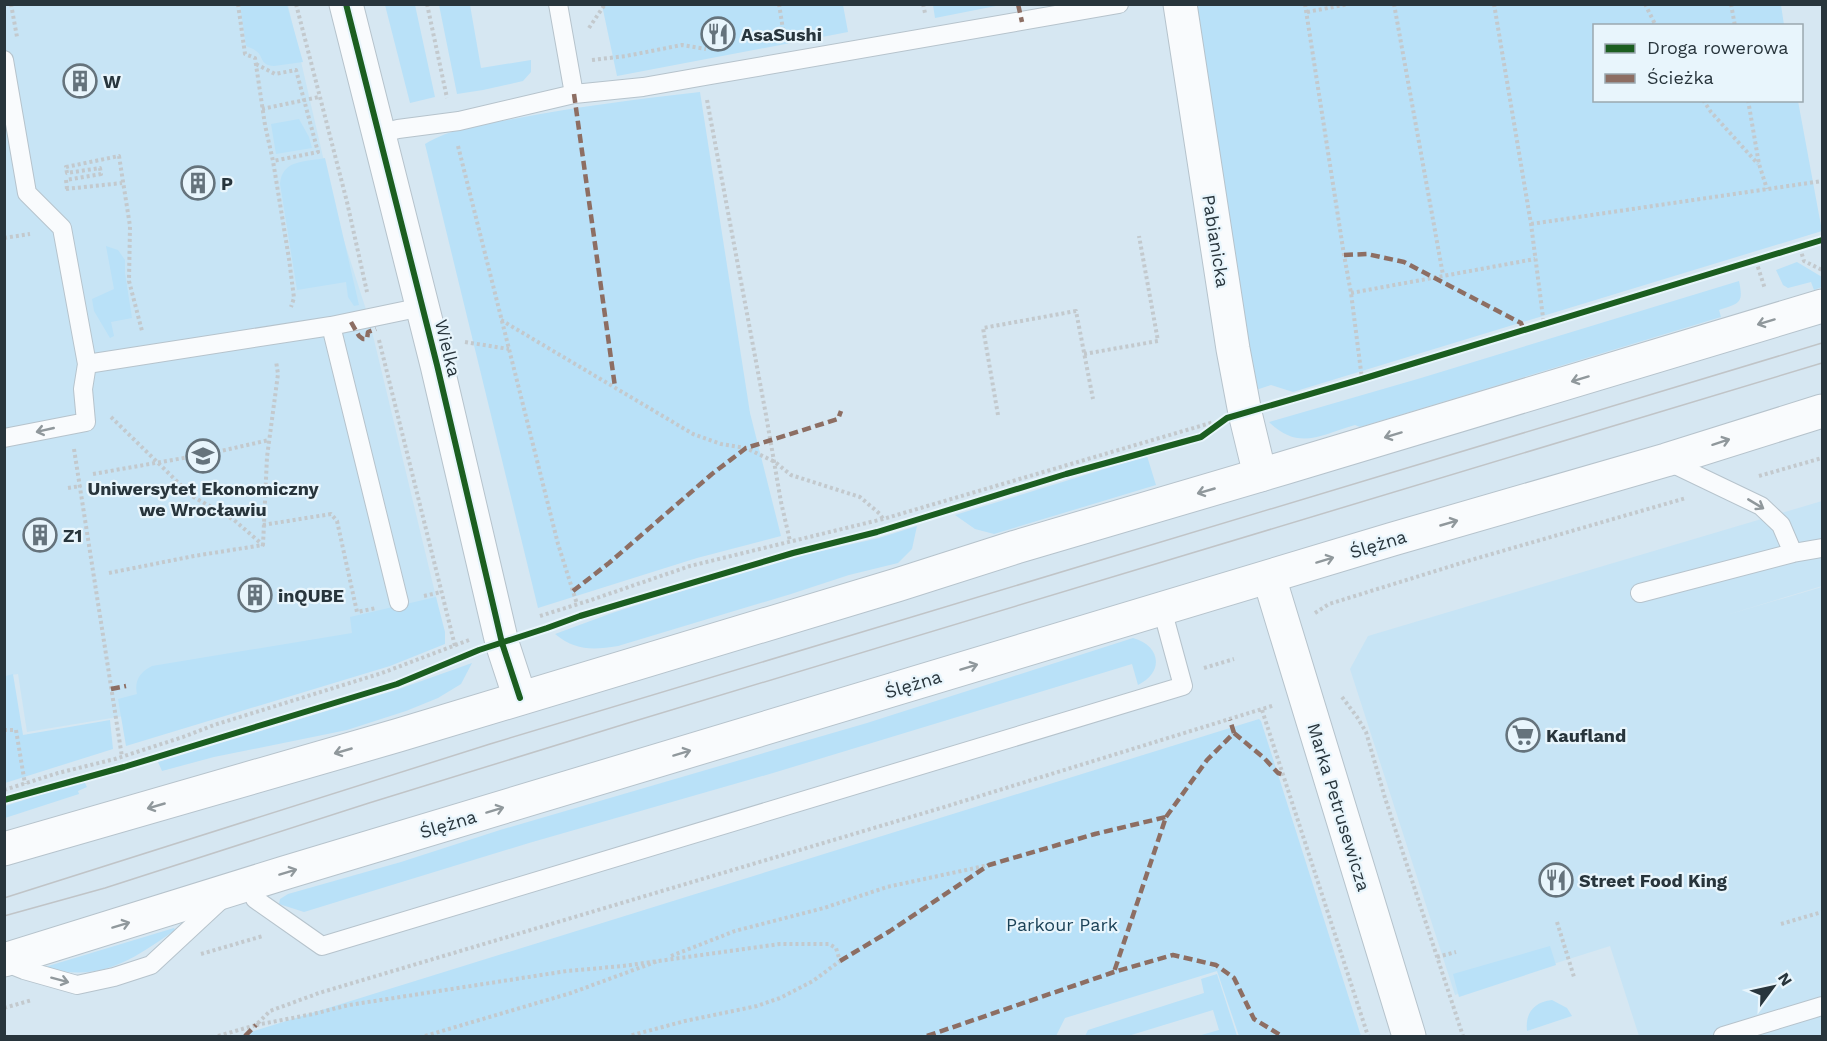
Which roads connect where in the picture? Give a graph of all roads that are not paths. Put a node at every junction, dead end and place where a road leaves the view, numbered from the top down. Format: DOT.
graph roads {
  1 [pos="346,4"];
  2 [pos="558,4"];
  3 [pos="1119,4"];
  4 [pos="1180,4"];
  5 [pos="4,60"];
  6 [pos="574,94"];
  7 [pos="379,134"];
  8 [pos="1822,306"];
  9 [pos="422,307"];
  10 [pos="331,326"];
  11 [pos="87,364"];
  12 [pos="1822,411"];
  13 [pos="4,438"];
  14 [pos="1666,460"];
  15 [pos="1260,475"];
  16 [pos="1822,548"];
  17 [pos="1792,553"];
  18 [pos="1269,577"];
  19 [pos="1640,594"];
  20 [pos="399,602"];
  21 [pos="1162,609"];
  22 [pos="520,698"];
  23 [pos="4,849"];
  24 [pos="242,887"];
  25 [pos="4,961"];
  26 [pos="1822,1006"];
  27 [pos="1409,1036"];
  28 [pos="1723,1036"];
  1 -- 7 [label="main road, Wielka"];
  2 -- 6 [label="lane"];
  3 -- 6 [label="lane"];
  4 -- 15 [label="main road, Pabianicka"];
  5 -- 11 [label="lane"];
  6 -- 7 [label="lane"];
  7 -- 9 [label="main road, Wielka"];
  8 -- 15 [label="main road, one-way"];
  9 -- 10 [label="lane"];
  9 -- 22 [label="main road, Wielka"];
  10 -- 11 [label="lane"];
  10 -- 20 [label="lane"];
  11 -- 13 [label="lane, one-way"];
  14 -- 12 [label="main road, Ślężna, one-way"];
  14 -- 17 [label="lane, one-way"];
  18 -- 14 [label="main road, Ślężna, one-way"];
  15 -- 22 [label="main road, one-way"];
  16 -- 17 [label="lane"];
  17 -- 19 [label="lane"];
  18 -- 21 [label="main road, Ślężna"];
  18 -- 27 [label="main road, Marka Petrusewicza"];
  24 -- 21 [label="main road, Ślężna, one-way"];
  21 -- 24 [label="lane"];
  22 -- 23 [label="main road, one-way"];
  25 -- 24 [label="main road, Ślężna, one-way"];
  25 -- 24 [label="lane, one-way"];
  26 -- 28 [label="lane"];
}
